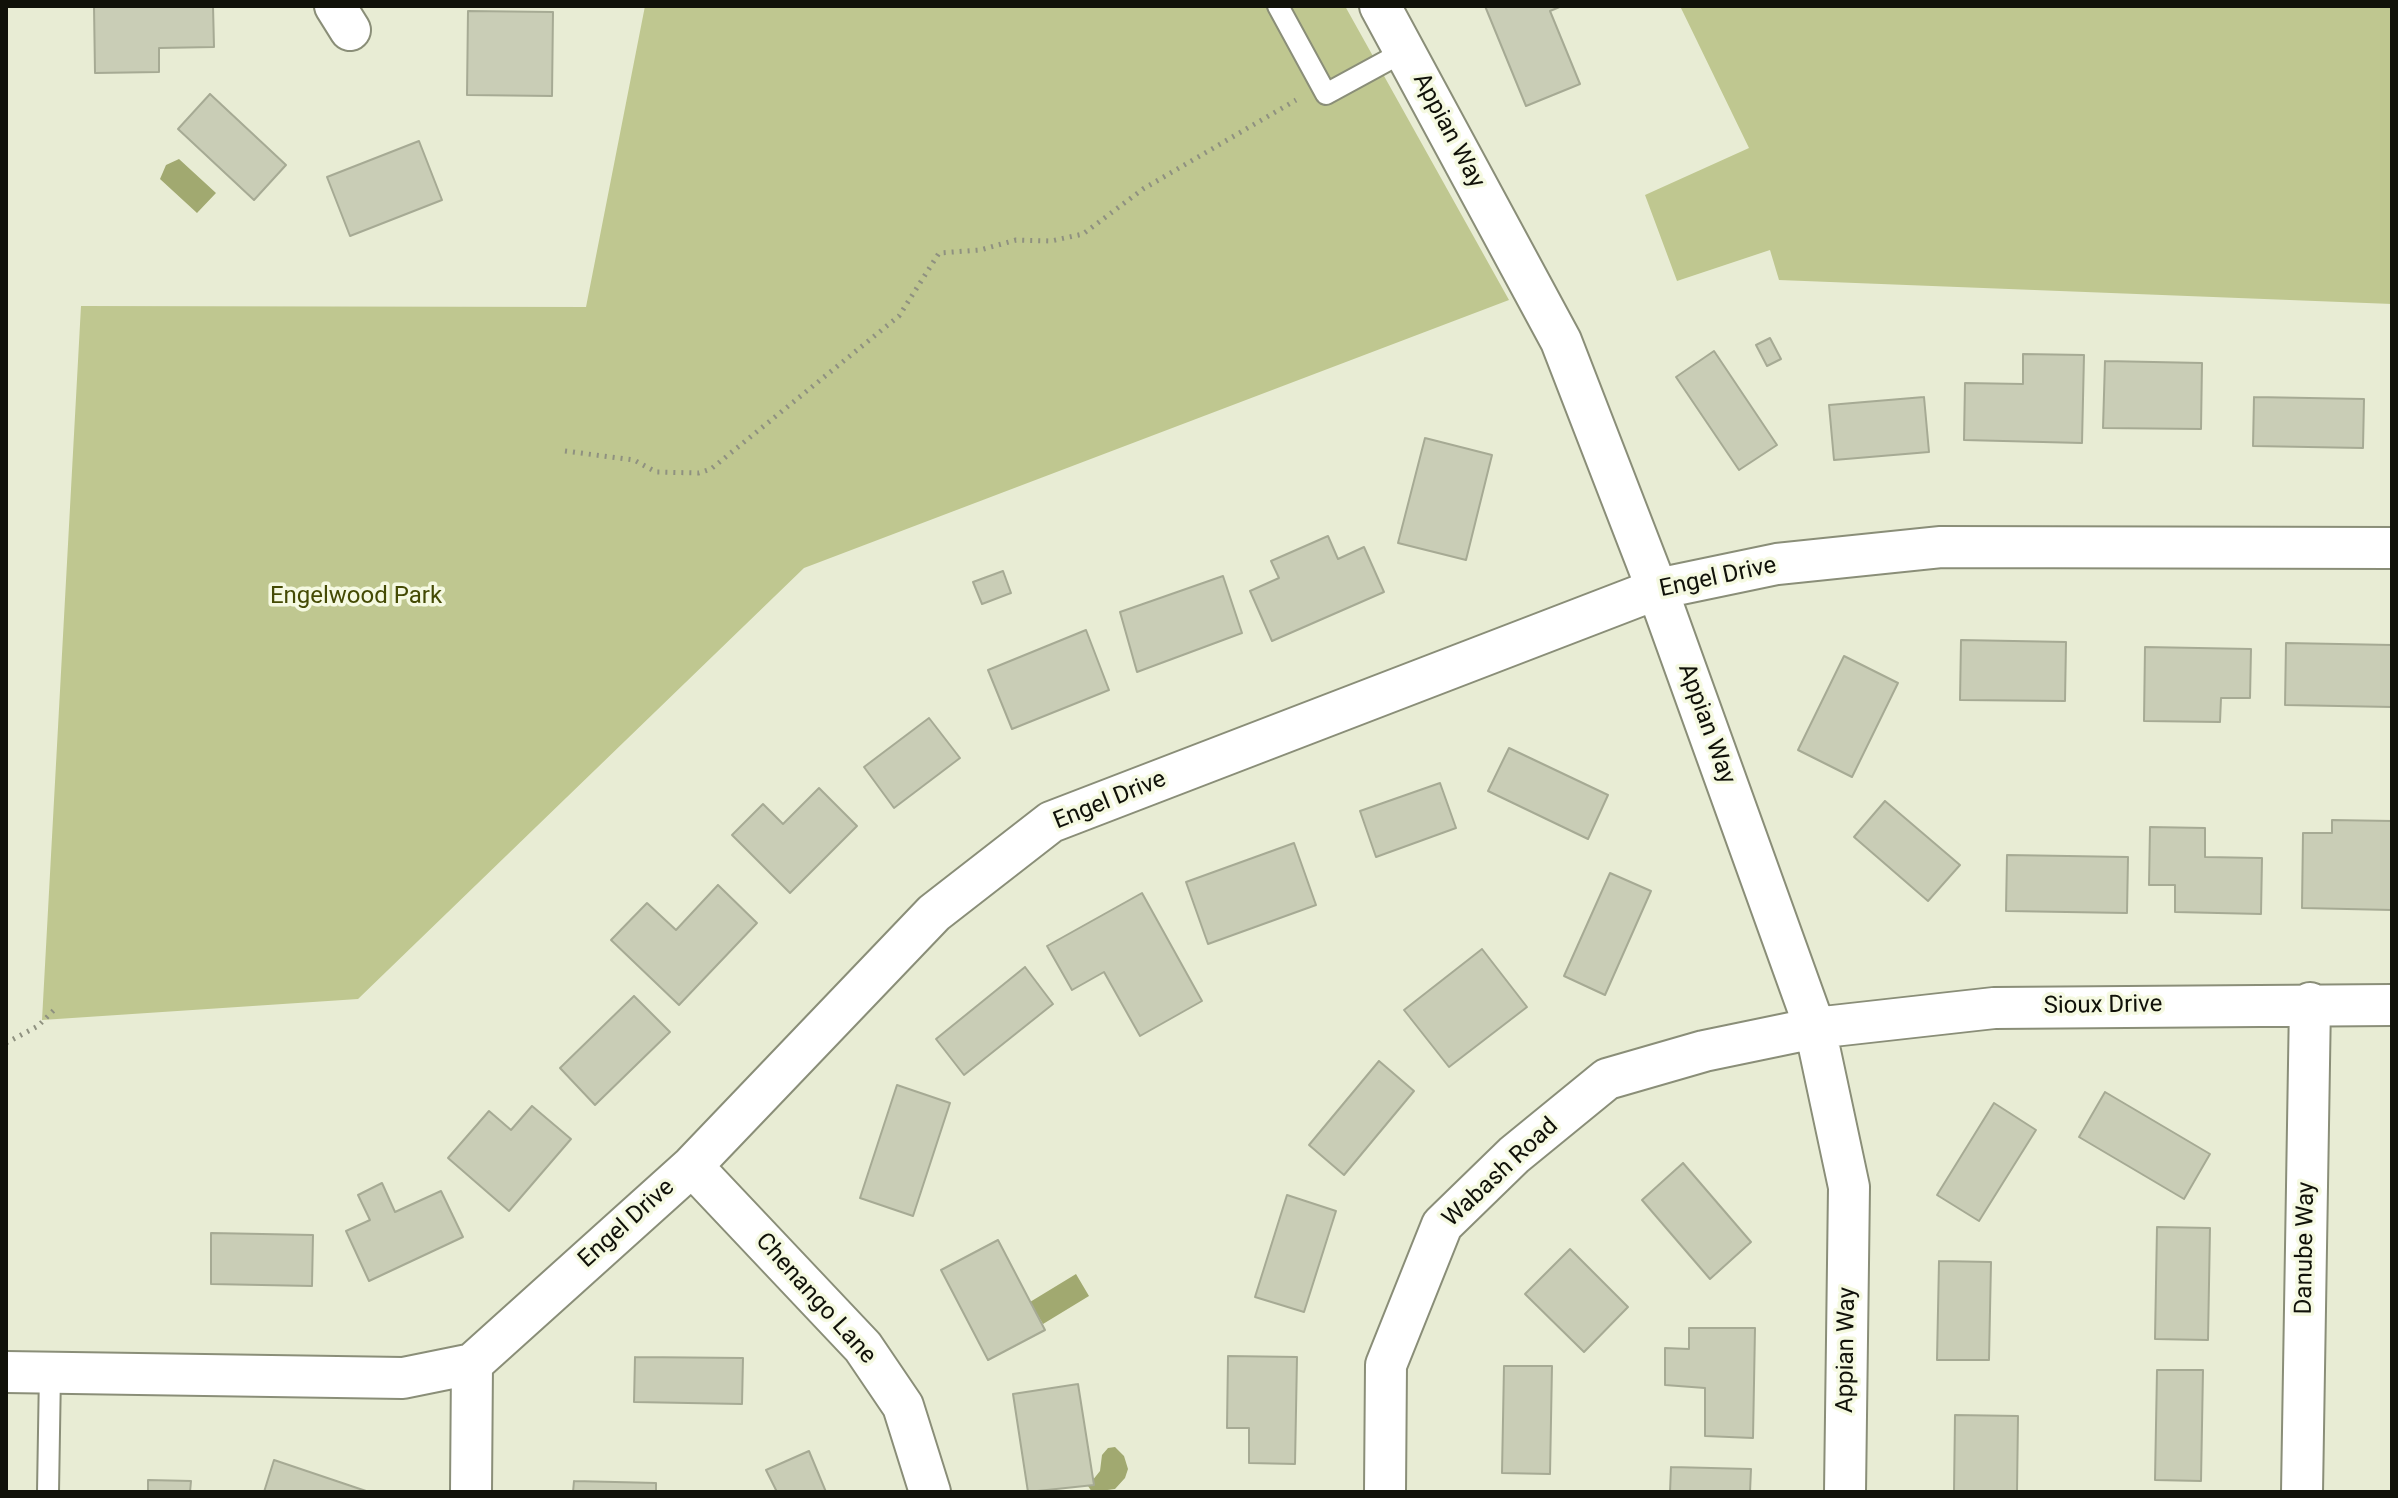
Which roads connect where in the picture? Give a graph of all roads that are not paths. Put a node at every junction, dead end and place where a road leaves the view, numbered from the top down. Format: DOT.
graph roads {
  1 [pos="1278,6"];
  2 [pos="1380,6"];
  3 [pos="1405,51"];
  4 [pos="2392,548"];
  5 [pos="1657,589"];
  6 [pos="2310,1003"];
  7 [pos="2392,1005"];
  8 [pos="1815,1028"];
  9 [pos="692,1166"];
  10 [pos="472,1364"];
  11 [pos="6,1372"];
  12 [pos="50,1372"];
  13 [pos="48,1492"];
  14 [pos="471,1492"];
  15 [pos="930,1492"];
  16 [pos="1385,1492"];
  17 [pos="1845,1492"];
  18 [pos="2302,1492"];
  1 -- 3 [label="lane"];
  2 -- 3 [label="street, Appian Way"];
  3 -- 5 [label="street, Appian Way"];
  4 -- 5 [label="street, Engel Drive"];
  5 -- 8 [label="street, Appian Way"];
  5 -- 9 [label="street, Engel Drive"];
  6 -- 7 [label="street, Sioux Drive"];
  6 -- 8 [label="street, Sioux Drive"];
  6 -- 18 [label="street, Danube Way"];
  8 -- 16 [label="street, Wabash Road"];
  8 -- 17 [label="street, Appian Way"];
  9 -- 10 [label="street, Engel Drive"];
  9 -- 15 [label="street, Chenango Lane"];
  10 -- 12 [label="street"];
  10 -- 14 [label="street"];
  11 -- 12 [label="street"];
  12 -- 13 [label="lane"];
}
